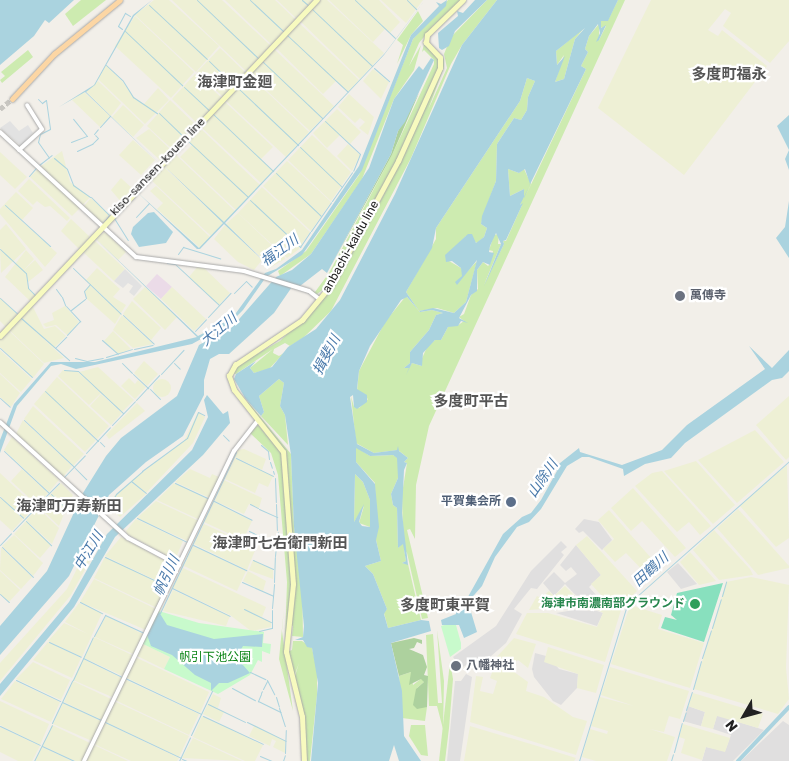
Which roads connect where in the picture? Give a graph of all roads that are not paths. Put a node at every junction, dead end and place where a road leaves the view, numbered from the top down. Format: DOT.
graph roads {
  1 [pos="120,0"];
  2 [pos="317,0"];
  3 [pos="463,0"];
  4 [pos="12,99"];
  5 [pos="27,105"];
  6 [pos="0,132"];
  7 [pos="19,150"];
  8 [pos="102,227"];
  9 [pos="318,298"];
  10 [pos="0,336"];
  11 [pos="0,422"];
  12 [pos="257,422"];
  13 [pos="179,565"];
  14 [pos="84,761"];
  15 [pos="304,761"];
  1 -- 4 [label="main road"];
  2 -- 8 [label="main road, kiso-sansen-kouen line"];
  3 -- 12 [label="main road, anbachi-kaidu line"];
  5 -- 7 [label="street"];
  6 -- 7 [label="street"];
  7 -- 8 [label="street"];
  8 -- 9 [label="street"];
  8 -- 10 [label="main road, kiso-sansen-kouen line"];
  11 -- 13 [label="street"];
  12 -- 13 [label="street"];
  12 -- 15 [label="main road, anbachi-kaidu line"];
  13 -- 14 [label="street"];
}
